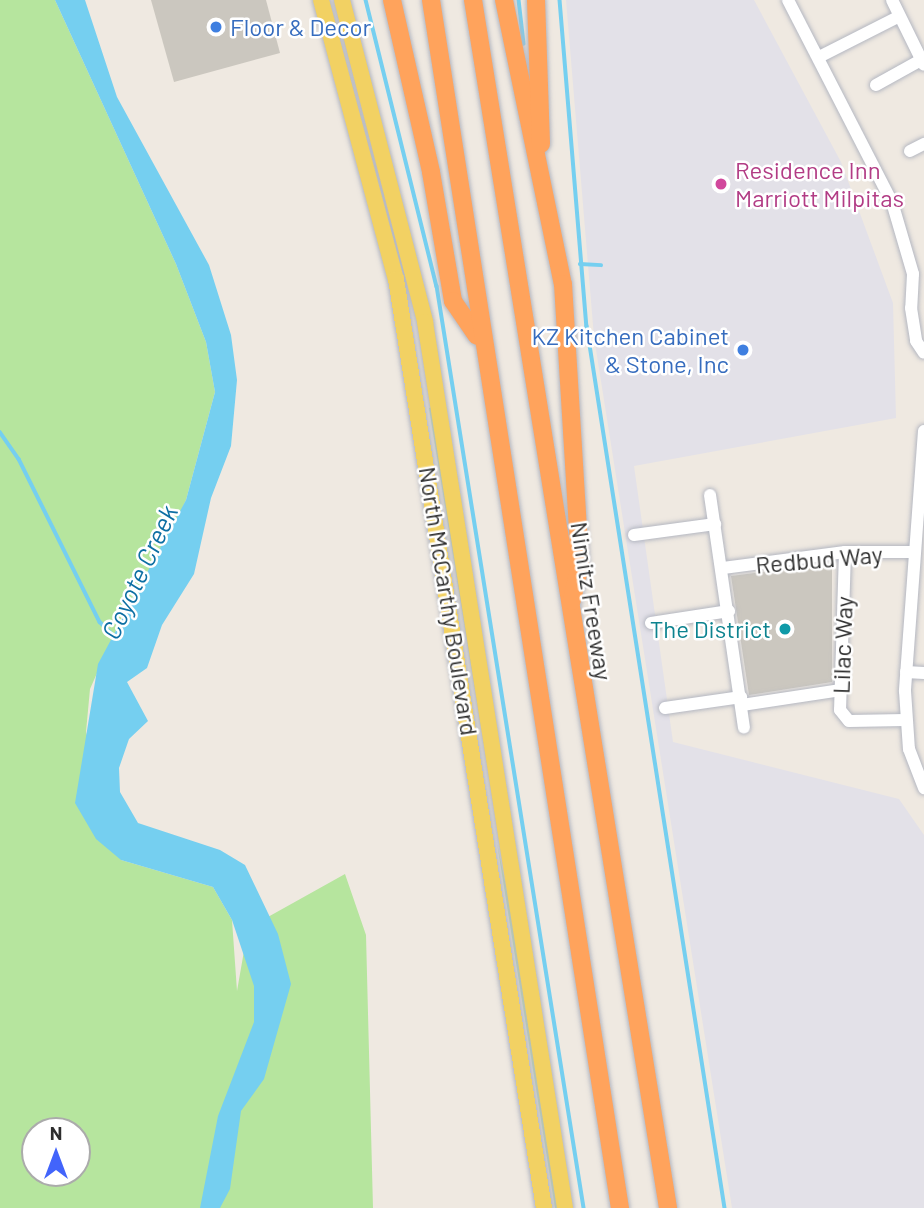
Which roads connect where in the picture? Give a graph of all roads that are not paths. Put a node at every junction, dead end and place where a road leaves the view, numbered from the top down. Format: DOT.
graph roads {
  1 [pos="321,0"];
  2 [pos="342,0"];
  3 [pos="392,0"];
  4 [pos="431,0"];
  5 [pos="473,0"];
  6 [pos="504,0"];
  7 [pos="536,0"];
  8 [pos="788,0"];
  9 [pos="891,0"];
  10 [pos="898,17"];
  11 [pos="819,57"];
  12 [pos="923,62"];
  13 [pos="876,85"];
  14 [pos="372,106"];
  15 [pos="352,112"];
  16 [pos="924,144"];
  17 [pos="911,151"];
  18 [pos="542,172"];
  19 [pos="918,273"];
  20 [pos="924,287"];
  21 [pos="481,343"];
  22 [pos="924,353"];
  23 [pos="924,431"];
  24 [pos="710,495"];
  25 [pos="715,524"];
  26 [pos="458,526"];
  27 [pos="438,529"];
  28 [pos="634,535"];
  29 [pos="845,552"];
  30 [pos="915,552"];
  31 [pos="723,568"];
  32 [pos="729,611"];
  33 [pos="569,613"];
  34 [pos="651,623"];
  35 [pos="906,672"];
  36 [pos="924,673"];
  37 [pos="841,690"];
  38 [pos="742,701"];
  39 [pos="665,708"];
  40 [pos="905,720"];
  41 [pos="744,728"];
  42 [pos="924,788"];
  43 [pos="504,822"];
  44 [pos="484,825"];
  45 [pos="544,1208"];
  46 [pos="565,1208"];
  47 [pos="621,1208"];
  48 [pos="668,1208"];
  1 -- 15 [label="main road, North McCarthy Boulevard"];
  2 -- 14 [label="main road, North McCarthy Boulevard"];
  3 -- 21 [label="highway"];
  4 -- 21 [label="highway"];
  5 -- 33 [label="highway, Nimitz Freeway"];
  6 -- 18 [label="highway"];
  7 -- 18 [label="highway"];
  8 -- 11 [label="street"];
  9 -- 10 [label="street"];
  10 -- 11 [label="street"];
  10 -- 12 [label="street"];
  11 -- 19 [label="street"];
  12 -- 13 [label="street"];
  14 -- 15 [label="main road"];
  14 -- 26 [label="main road, North McCarthy Boulevard"];
  15 -- 27 [label="main road, North McCarthy Boulevard"];
  16 -- 17 [label="street"];
  18 -- 33 [label="highway"];
  19 -- 20 [label="street"];
  19 -- 22 [label="street"];
  21 -- 47 [label="highway"];
  23 -- 30 [label="street"];
  24 -- 25 [label="street"];
  25 -- 28 [label="street"];
  25 -- 31 [label="street"];
  26 -- 27 [label="main road"];
  26 -- 43 [label="main road, North McCarthy Boulevard"];
  27 -- 44 [label="main road, North McCarthy Boulevard"];
  29 -- 30 [label="street, Redbud Way"];
  29 -- 31 [label="street, Redbud Way"];
  29 -- 37 [label="street, Lilac Way"];
  30 -- 35 [label="street"];
  31 -- 32 [label="street"];
  32 -- 34 [label="street"];
  32 -- 38 [label="street"];
  33 -- 48 [label="highway, Nimitz Freeway"];
  35 -- 36 [label="street"];
  35 -- 40 [label="street"];
  37 -- 38 [label="street"];
  37 -- 40 [label="street, Lilac Way"];
  38 -- 39 [label="street"];
  38 -- 41 [label="street"];
  40 -- 42 [label="street"];
  43 -- 44 [label="main road"];
  43 -- 46 [label="main road, North McCarthy Boulevard"];
  44 -- 45 [label="main road, North McCarthy Boulevard"];
}
